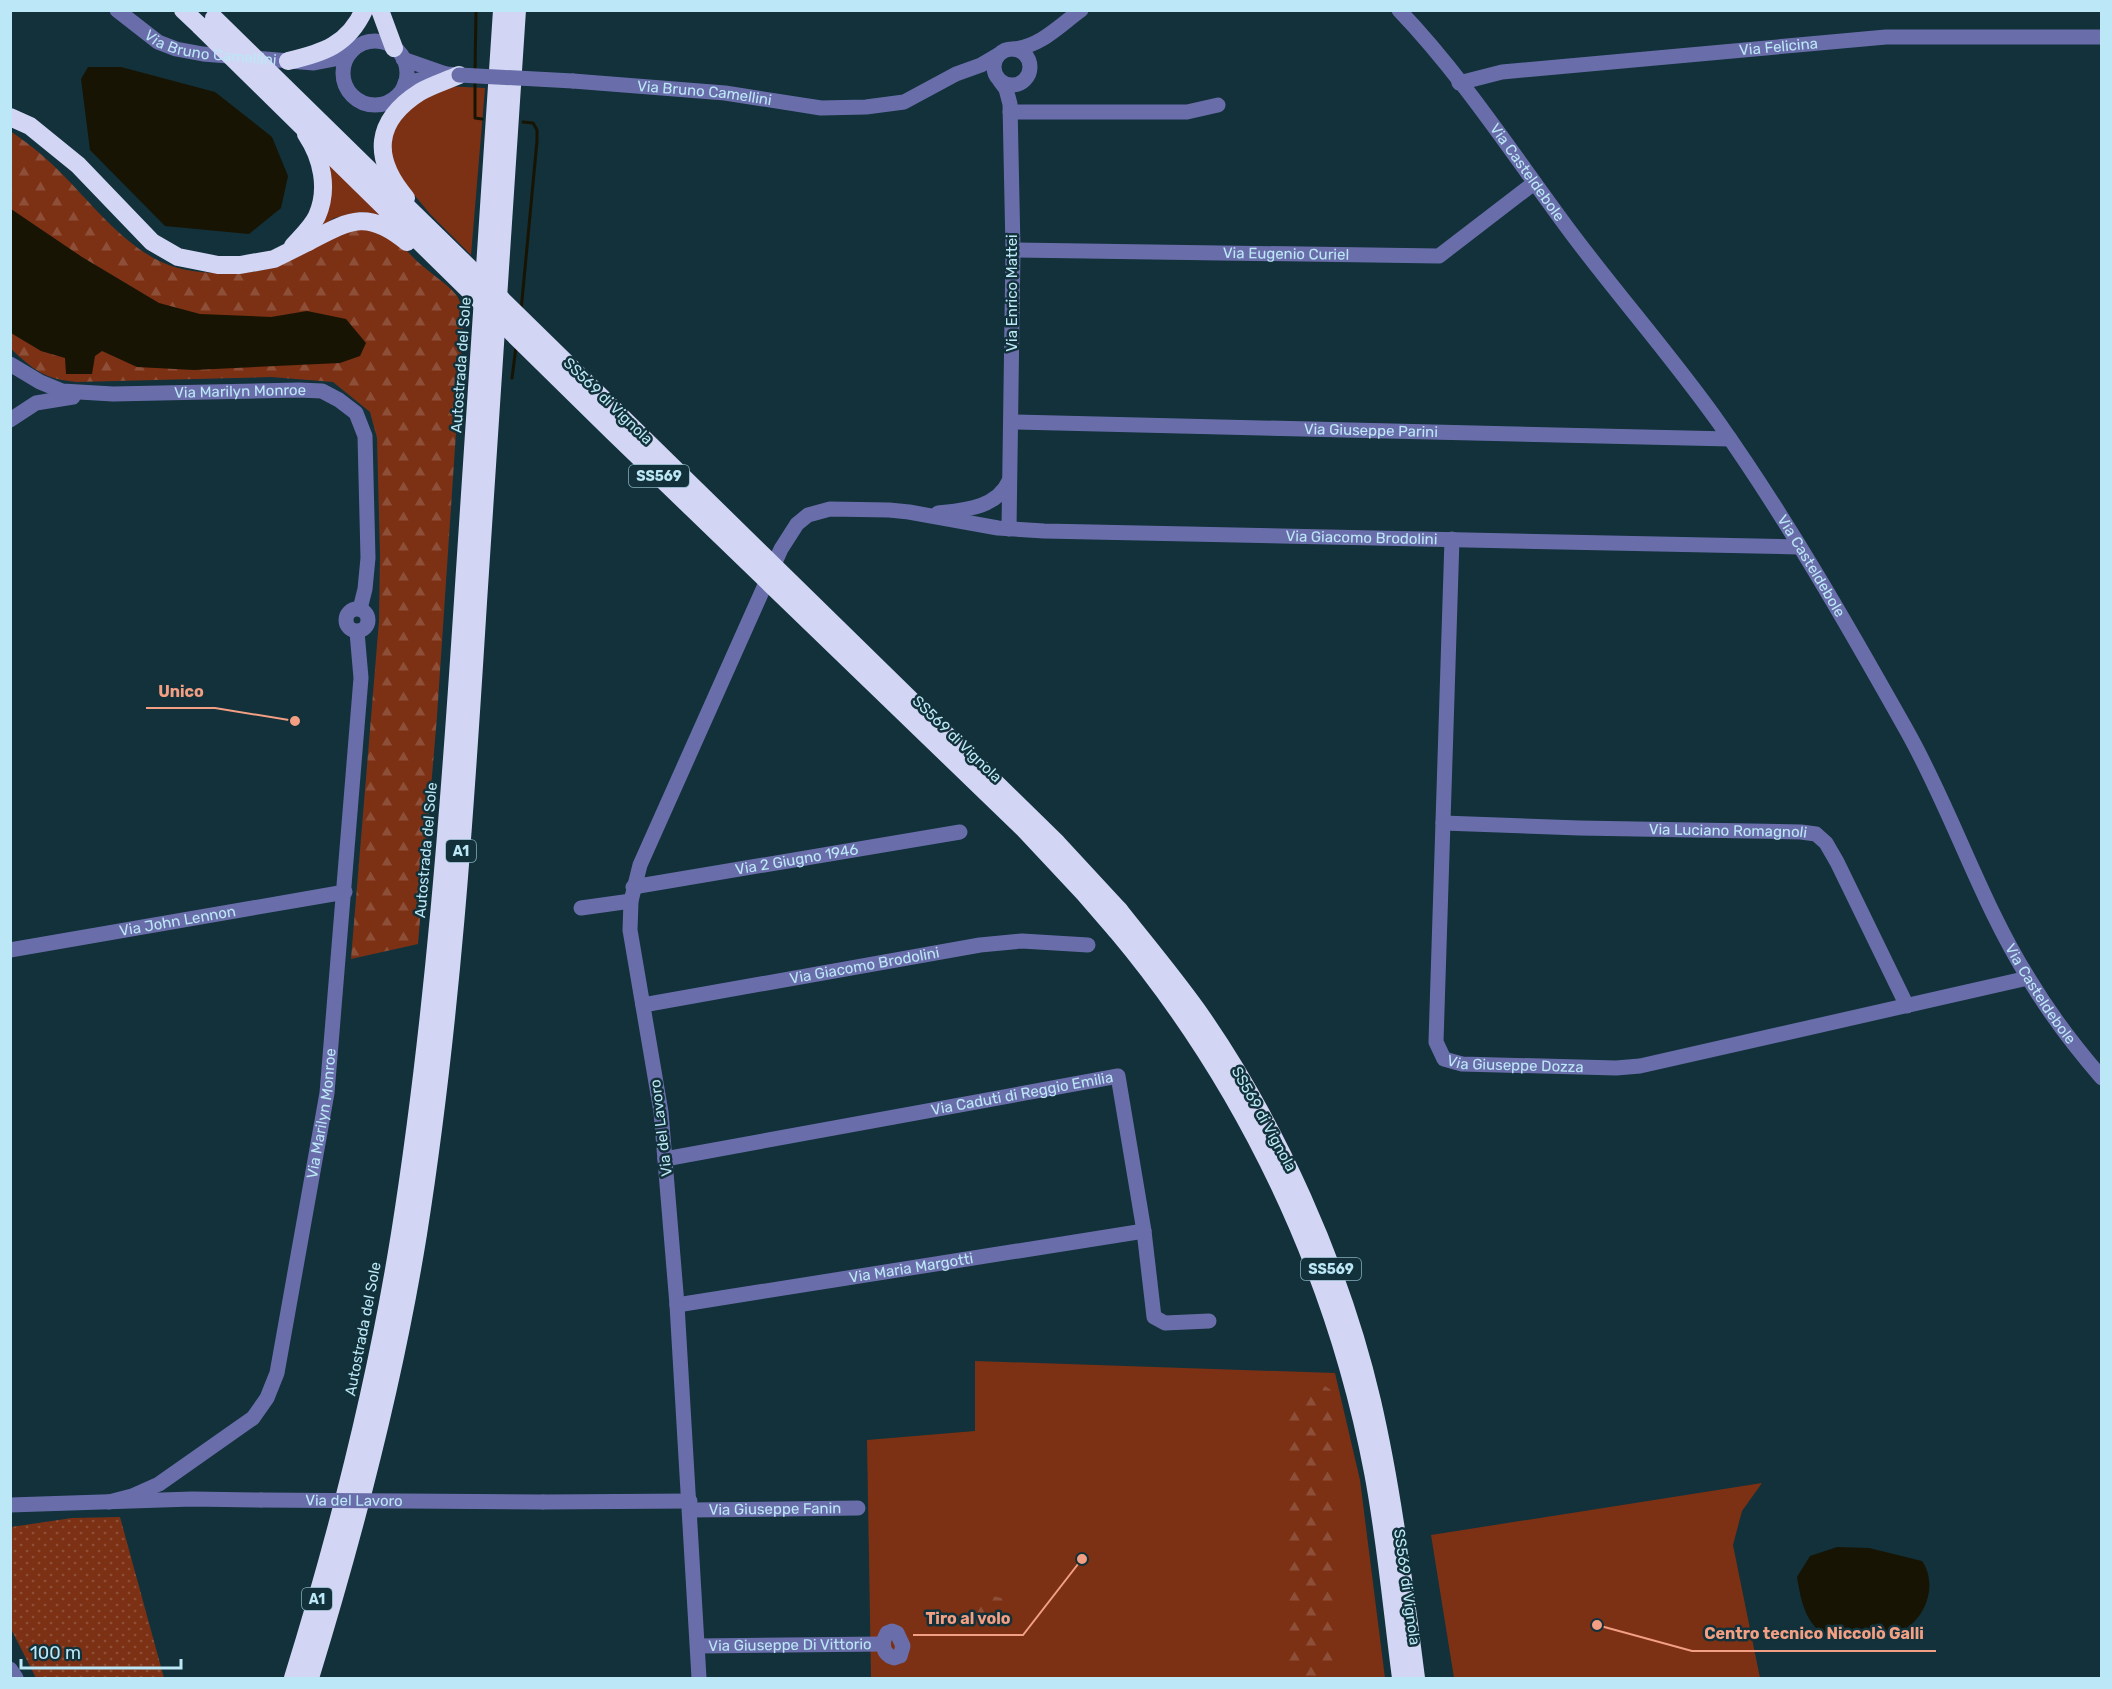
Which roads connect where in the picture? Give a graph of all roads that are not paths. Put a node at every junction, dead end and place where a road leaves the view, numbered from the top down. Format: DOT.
graph roads {
  1 [pos="117,10"];
  2 [pos="183,10"];
  3 [pos="364,10"];
  4 [pos="380,10"];
  5 [pos="502,10"];
  6 [pos="517,10"];
  7 [pos="1081,10"];
  8 [pos="1398,10"];
  9 [pos="206,18"];
  10 [pos="2102,37"];
  11 [pos="1041,42"];
  12 [pos="355,47"];
  13 [pos="1014,49"];
  14 [pos="399,53"];
  15 [pos="998,55"];
  16 [pos="288,61"];
  17 [pos="314,63"];
  18 [pos="1029,66"];
  19 [pos="453,74"];
  20 [pos="956,74"];
  21 [pos="999,80"];
  22 [pos="1021,82"];
  23 [pos="405,83"];
  24 [pos="346,86"];
  25 [pos="1462,86"];
  26 [pos="1218,105"];
  27 [pos="1010,108"];
  28 [pos="290,114"];
  29 [pos="10,117"];
  30 [pos="1534,183"];
  31 [pos="430,231"];
  32 [pos="1013,250"];
  33 [pos="288,251"];
  34 [pos="526,346"];
  35 [pos="10,364"];
  36 [pos="100,394"];
  37 [pos="10,420"];
  38 [pos="1011,422"];
  39 [pos="1730,439"];
  40 [pos="1005,487"];
  41 [pos="926,515"];
  42 [pos="1009,530"];
  43 [pos="1452,539"];
  44 [pos="1799,547"];
  45 [pos="1443,823"];
  46 [pos="960,832"];
  47 [pos="345,892"];
  48 [pos="632,894"];
  49 [pos="581,908"];
  50 [pos="1088,945"];
  51 [pos="11,950"];
  52 [pos="2028,978"];
  53 [pos="643,1005"];
  54 [pos="1907,1006"];
  55 [pos="2102,1078"];
  56 [pos="665,1159"];
  57 [pos="1144,1231"];
  58 [pos="677,1305"];
  59 [pos="1209,1321"];
  60 [pos="109,1502"];
  61 [pos="13,1503"];
  62 [pos="690,1505"];
  63 [pos="858,1508"];
  64 [pos="882,1644"];
  65 [pos="698,1646"];
  66 [pos="10,1669"];
  67 [pos="16,1678"];
  68 [pos="293,1678"];
  69 [pos="310,1678"];
  70 [pos="699,1678"];
  71 [pos="1401,1678"];
  72 [pos="1416,1678"];
  1 -- 16 [label="street, Via Bruno Camellini"];
  2 -- 9 [label="highway, SS569 di Vignola / SS569"];
  3 -- 16 [label="highway"];
  4 -- 14 [label="highway"];
  5 -- 68 [label="highway, Autostrada del Sole / A1"];
  6 -- 69 [label="highway, A1"];
  7 -- 11 [label="street"];
  8 -- 25 [label="street, Via Casteldebole"];
  9 -- 28 [label="highway, SS569 di Vignola / SS569, bridge"];
  9 -- 31 [label="highway, SS569 di Vignola / SS569, bridge"];
  10 -- 25 [label="street, Via Felicina"];
  11 -- 13 [label="street, Via Bruno Camellini"];
  11 -- 18 [label="street"];
  12 -- 14 [label="street"];
  12 -- 17 [label="street"];
  12 -- 24 [label="street"];
  13 -- 15 [label="street, Via Bruno Camellini"];
  13 -- 18 [label="street"];
  14 -- 19 [label="street"];
  14 -- 23 [label="street"];
  15 -- 20 [label="street, Via Bruno Camellini"];
  15 -- 21 [label="street"];
  16 -- 17 [label="street, Via Bruno Camellini"];
  17 -- 24 [label="street"];
  18 -- 22 [label="street"];
  19 -- 20 [label="street, Via Bruno Camellini, bridge"];
  19 -- 23 [label="street"];
  19 -- 31 [label="highway, bridge"];
  20 -- 21 [label="street, Via Bruno Camellini"];
  21 -- 22 [label="street, Via Bruno Camellini"];
  21 -- 27 [label="street, Via Enrico Mattei"];
  22 -- 27 [label="street, Via Enrico Mattei"];
  23 -- 24 [label="street"];
  25 -- 30 [label="street, Via Casteldebole"];
  26 -- 27 [label="street"];
  27 -- 32 [label="street, Via Enrico Mattei"];
  28 -- 33 [label="highway, bridge"];
  28 -- 34 [label="highway, SS569 di Vignola / SS569, bridge"];
  29 -- 33 [label="highway"];
  30 -- 32 [label="street, Via Eugenio Curiel"];
  30 -- 39 [label="street, Via Casteldebole"];
  31 -- 72 [label="highway, SS569 di Vignola / SS569, bridge"];
  32 -- 38 [label="street, Via Enrico Mattei"];
  33 -- 34 [label="highway, bridge"];
  34 -- 71 [label="highway, SS569 di Vignola / SS569, bridge"];
  35 -- 36 [label="street, Via Marilyn Monroe"];
  36 -- 37 [label="street, Via Marilyn Monroe"];
  36 -- 47 [label="street, Via Marilyn Monroe"];
  38 -- 39 [label="street, Via Giuseppe Parini"];
  38 -- 40 [label="street, Via Enrico Mattei"];
  39 -- 44 [label="street, Via Casteldebole"];
  40 -- 41 [label="street"];
  40 -- 42 [label="street, Via Enrico Mattei"];
  41 -- 42 [label="street, Via Giacomo Brodolini"];
  41 -- 48 [label="street, Via del Lavoro"];
  42 -- 43 [label="street, Via Giacomo Brodolini"];
  43 -- 44 [label="street, Via Giacomo Brodolini"];
  43 -- 45 [label="street, Via Giuseppe Dozza"];
  44 -- 52 [label="street, Via Casteldebole"];
  45 -- 54 [label="street, Via Luciano Romagnoli"];
  45 -- 54 [label="street, Via Giuseppe Dozza"];
  46 -- 48 [label="street, Via 2 Giugno 1946"];
  47 -- 51 [label="street, Via John Lennon"];
  47 -- 60 [label="street, Via Marilyn Monroe"];
  48 -- 49 [label="street"];
  48 -- 53 [label="street, Via del Lavoro"];
  50 -- 53 [label="street, Via Giacomo Brodolini"];
  52 -- 54 [label="street, Via Giuseppe Dozza"];
  52 -- 55 [label="street, Via Casteldebole"];
  53 -- 56 [label="street, Via del Lavoro"];
  56 -- 57 [label="street, Via Caduti di Reggio Emilia"];
  56 -- 58 [label="street, Via del Lavoro"];
  57 -- 58 [label="street, Via Maria Margotti"];
  57 -- 59 [label="street, Via Caduti di Reggio Emilia"];
  58 -- 62 [label="street, Via del Lavoro"];
  60 -- 61 [label="street, Via del Lavoro"];
  60 -- 62 [label="street, Via del Lavoro, bridge"];
  62 -- 63 [label="street, Via Giuseppe Fanin"];
  62 -- 65 [label="street, Via del Lavoro"];
  64 -- 65 [label="street, Via Giuseppe Di Vittorio"];
  65 -- 70 [label="street, Via del Lavoro"];
  66 -- 67 [label="street"];
}
